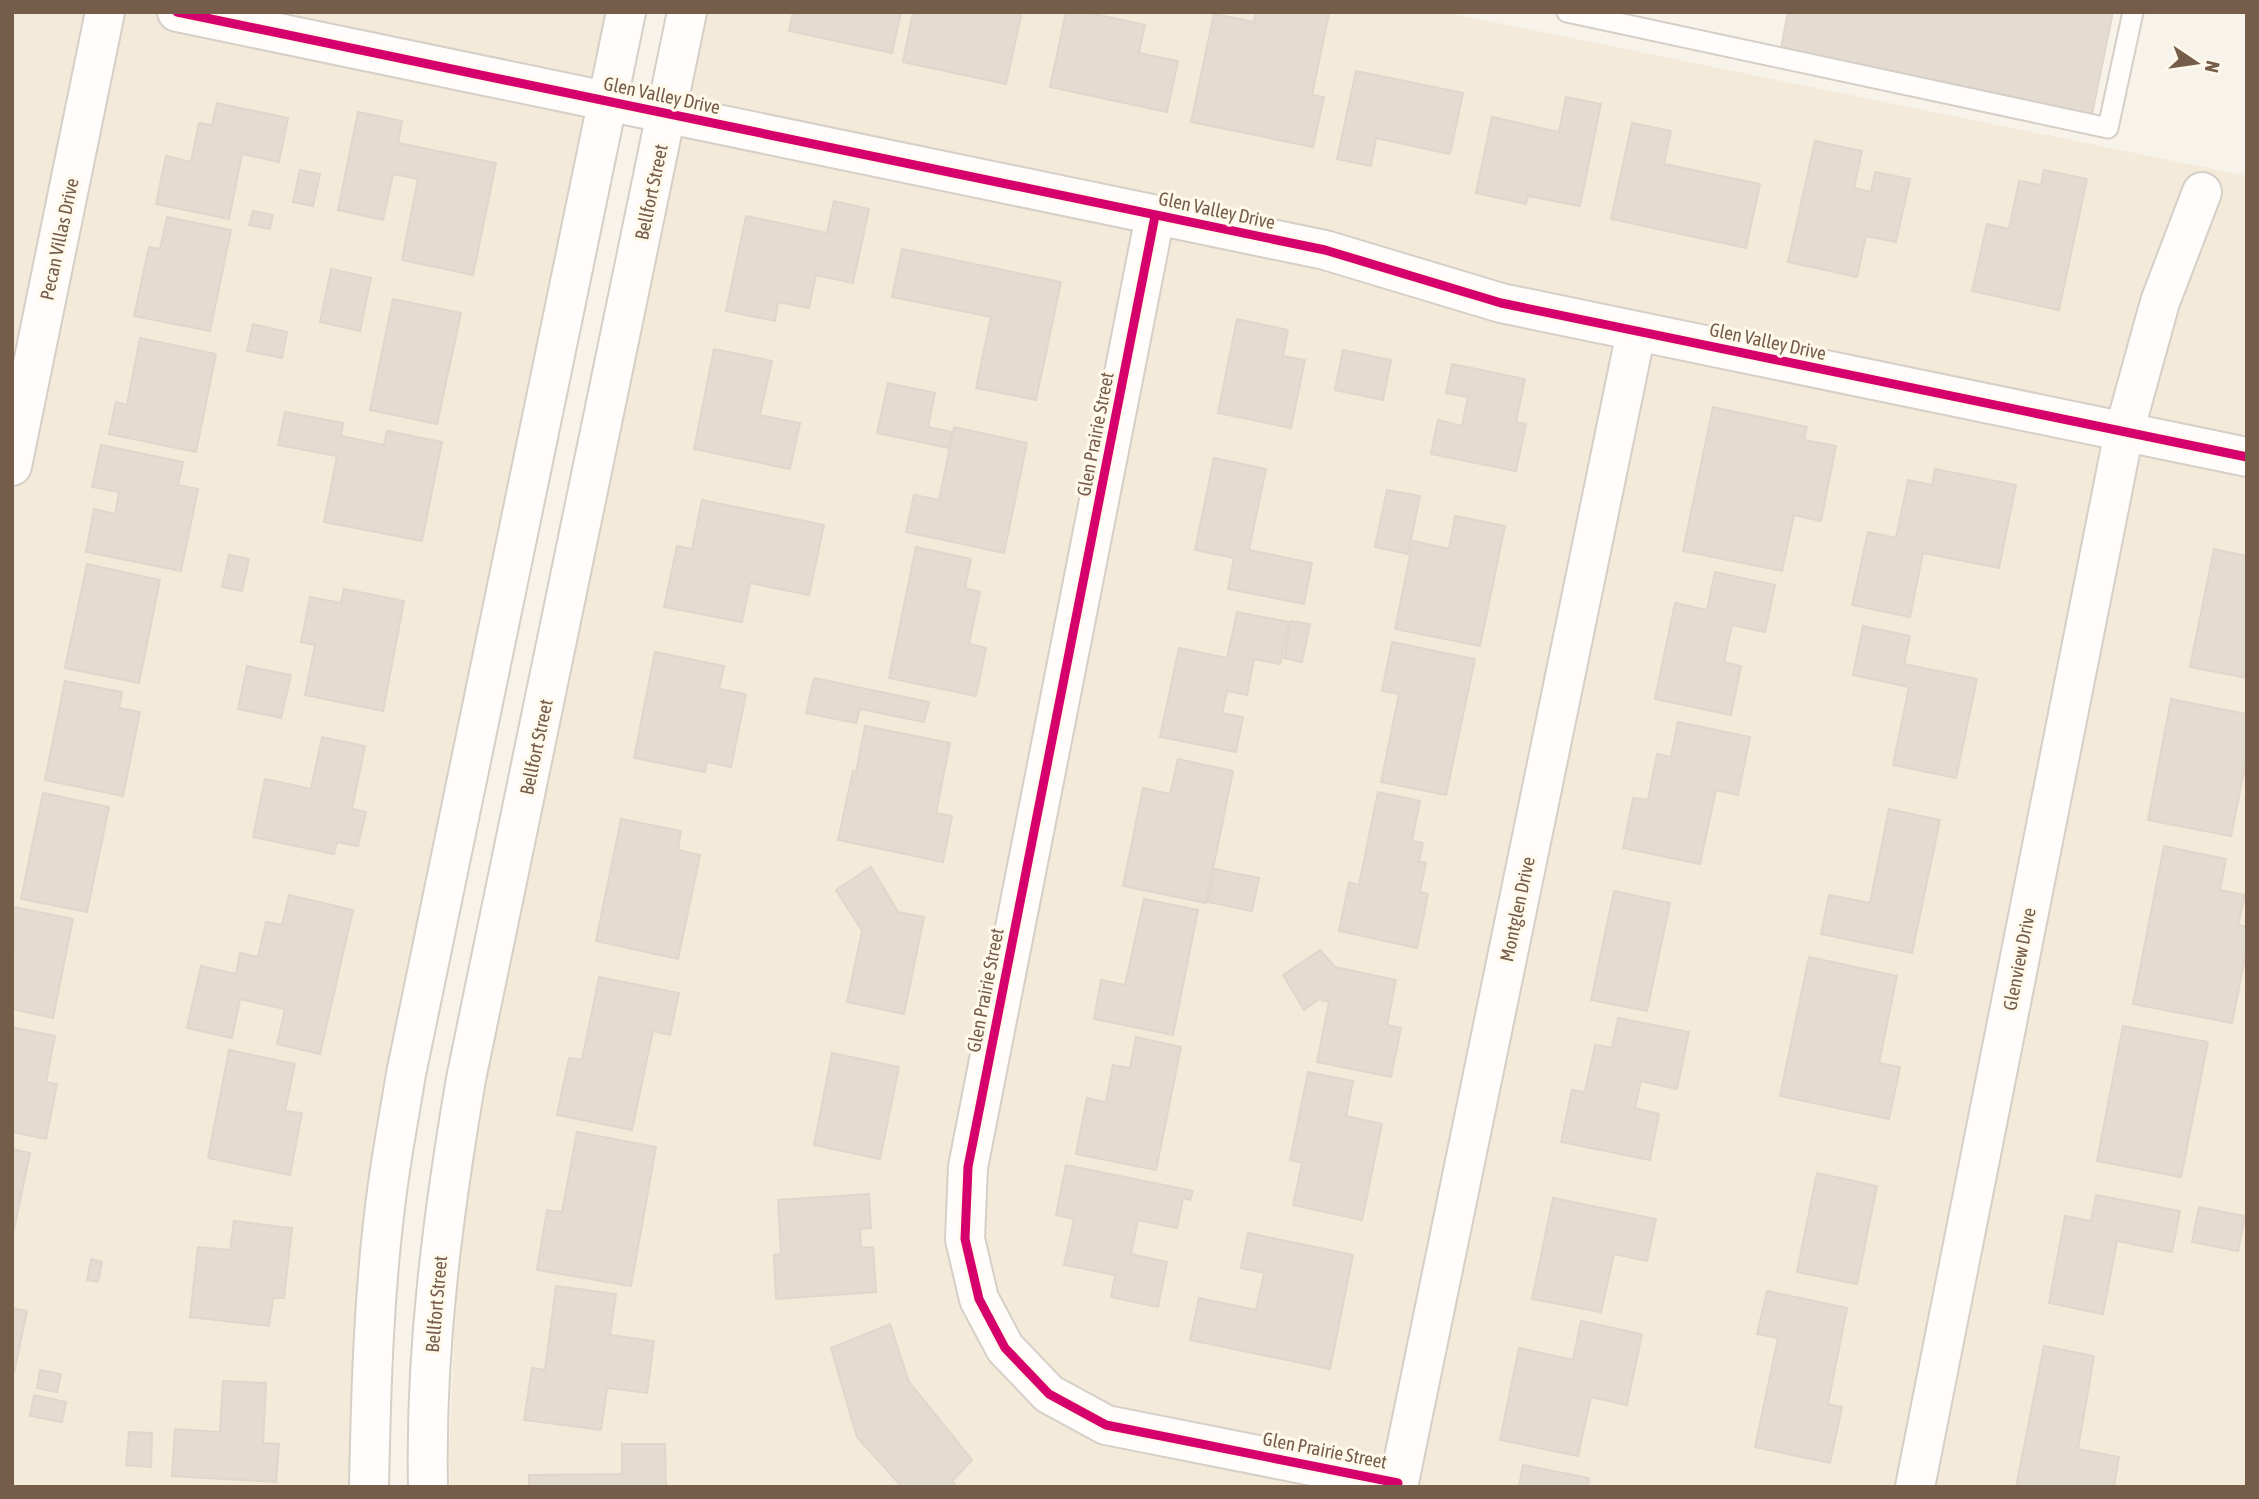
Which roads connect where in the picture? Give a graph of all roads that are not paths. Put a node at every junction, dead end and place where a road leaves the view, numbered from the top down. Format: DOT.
graph roads {
  1 [pos="106,12"];
  2 [pos="177,12"];
  3 [pos="625,12"];
  4 [pos="687,12"];
  5 [pos="1567,12"];
  6 [pos="2133,12"];
  7 [pos="607,102"];
  8 [pos="668,114"];
  9 [pos="2202,192"];
  10 [pos="1155,216"];
  11 [pos="1636,332"];
  12 [pos="2124,432"];
  13 [pos="2247,457"];
  14 [pos="12,466"];
  15 [pos="1398,1485"];
  16 [pos="369,1487"];
  17 [pos="428,1487"];
  18 [pos="1915,1487"];
  1 -- 14 [label="street, Pecan Villas Drive"];
  2 -- 7 [label="street, Glen Valley Drive"];
  3 -- 7 [label="street"];
  4 -- 8 [label="street, Bellfort Street"];
  5 -- 6 [label="lane"];
  7 -- 8 [label="street, Glen Valley Drive"];
  7 -- 16 [label="street"];
  8 -- 10 [label="street, Glen Valley Drive"];
  8 -- 17 [label="street, Bellfort Street"];
  9 -- 12 [label="street, Glenview Drive"];
  10 -- 11 [label="street, Glen Valley Drive"];
  10 -- 15 [label="street, Glen Prairie Street"];
  11 -- 12 [label="street, Glen Valley Drive"];
  11 -- 15 [label="street, Montglen Drive"];
  12 -- 13 [label="street, Glen Valley Drive"];
  12 -- 18 [label="street, Glenview Drive"];
}
